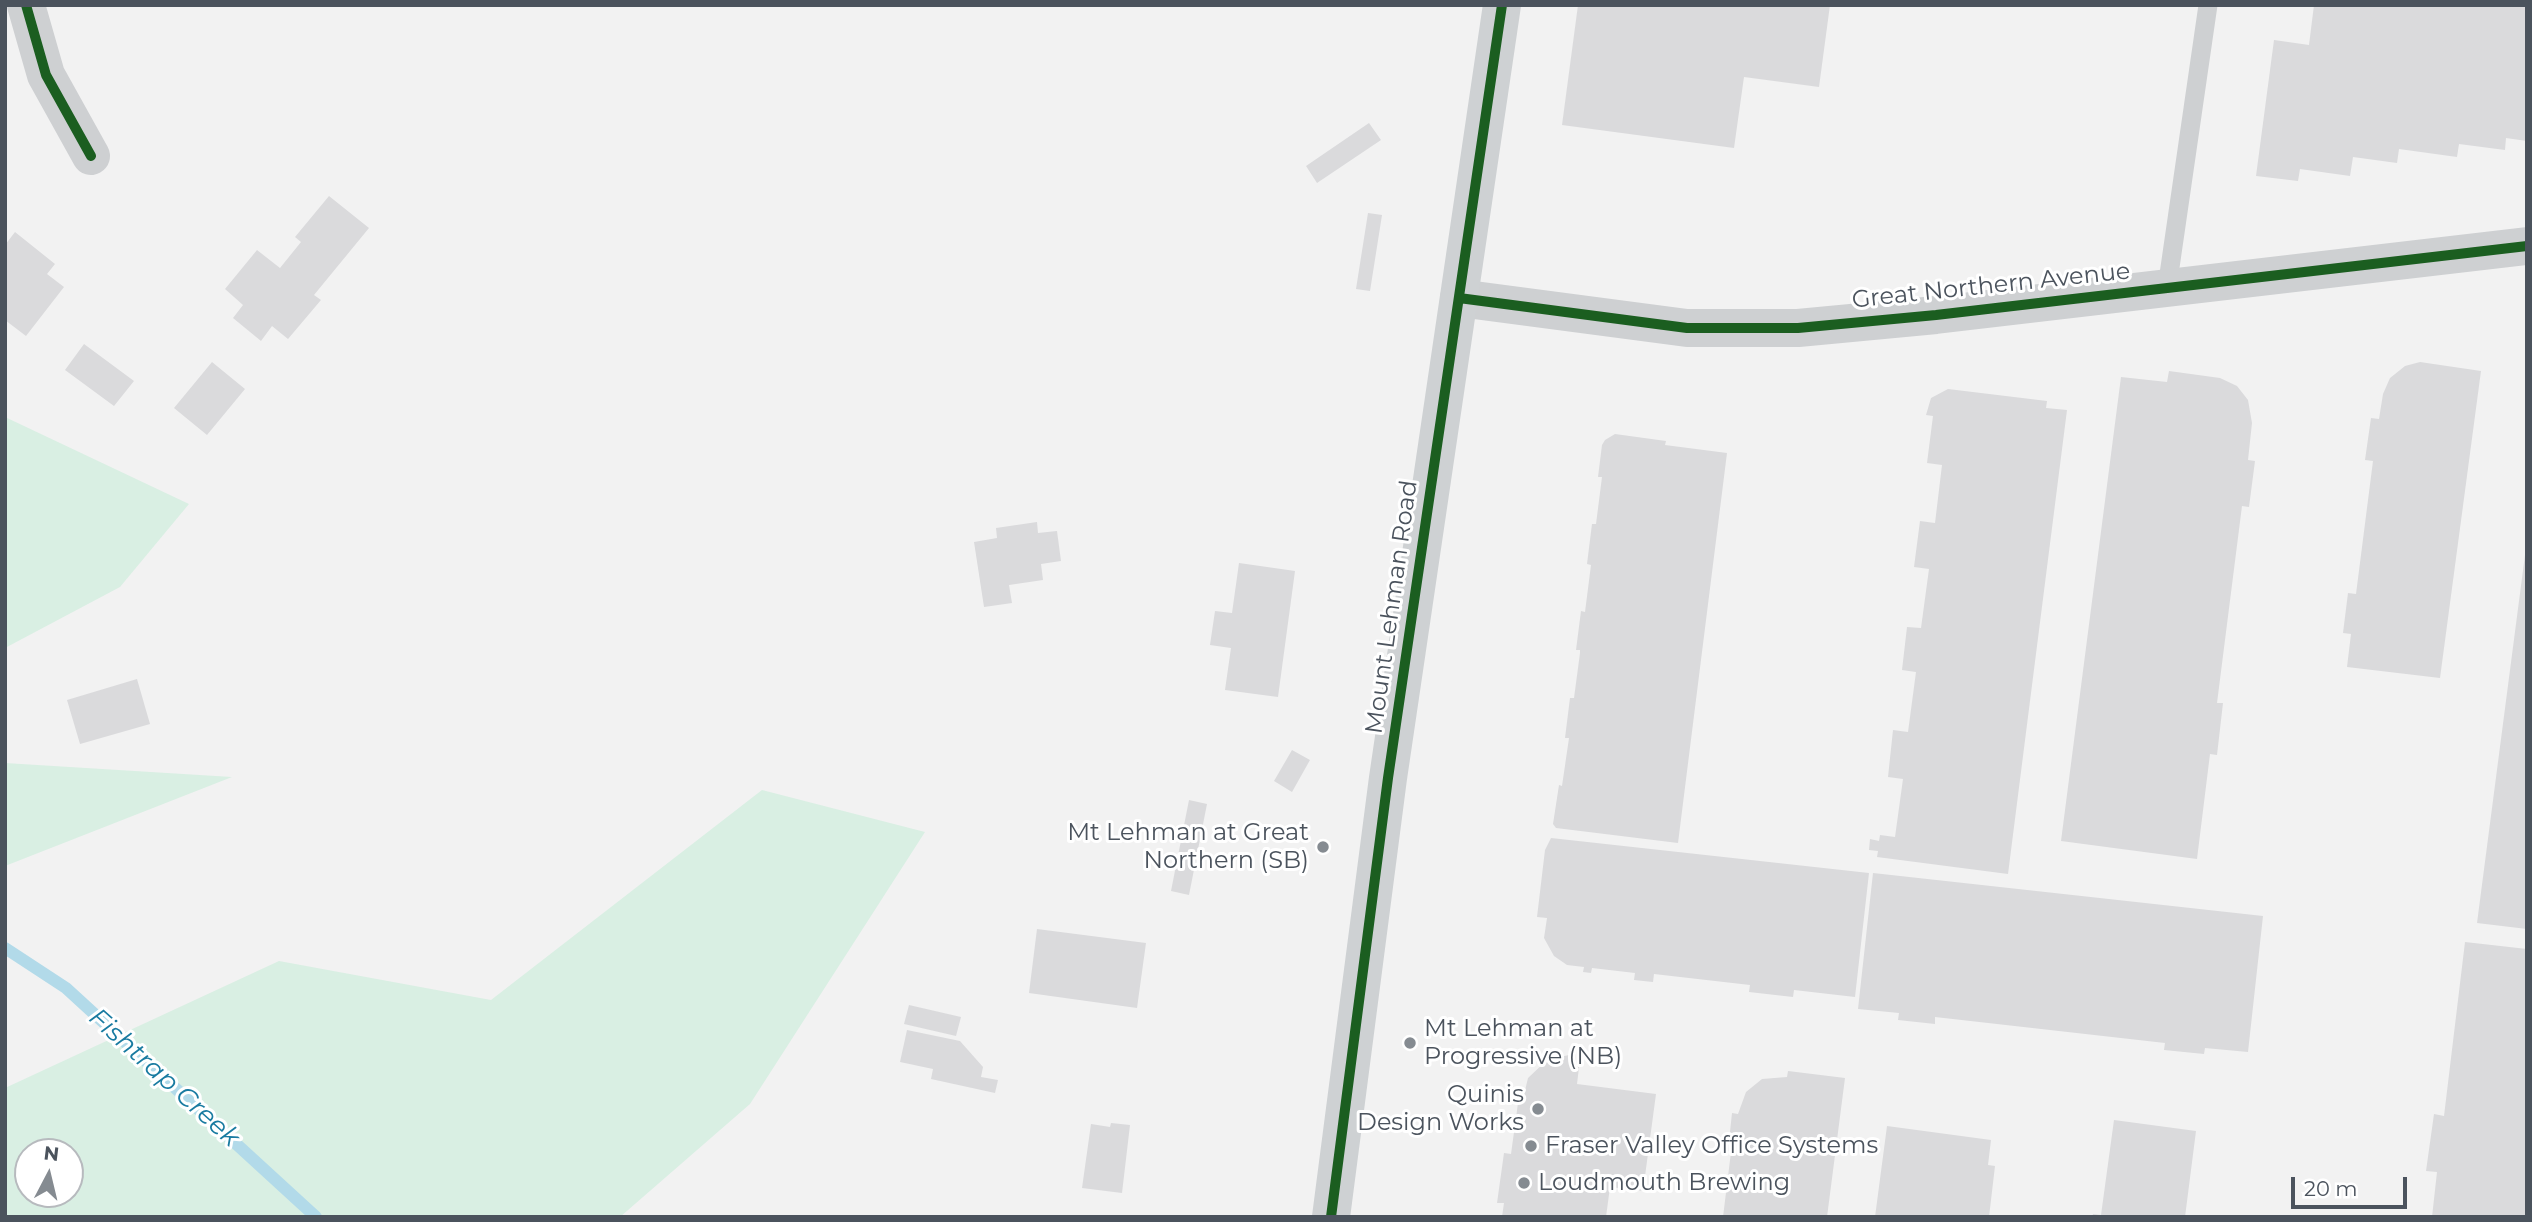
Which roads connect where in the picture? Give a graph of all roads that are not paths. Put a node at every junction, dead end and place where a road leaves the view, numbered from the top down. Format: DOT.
graph roads {
  1 [pos="26,5"];
  2 [pos="1502,5"];
  3 [pos="2208,5"];
  4 [pos="91,156"];
  5 [pos="2527,246"];
  6 [pos="2167,288"];
  7 [pos="1459,298"];
  8 [pos="1331,1217"];
  1 -- 4 [label="street"];
  2 -- 7 [label="main road, Mount Lehman Road"];
  3 -- 6 [label="lane"];
  5 -- 6 [label="street, Great Northern Avenue"];
  6 -- 7 [label="street, Great Northern Avenue"];
  7 -- 8 [label="main road, Mount Lehman Road"];
}
